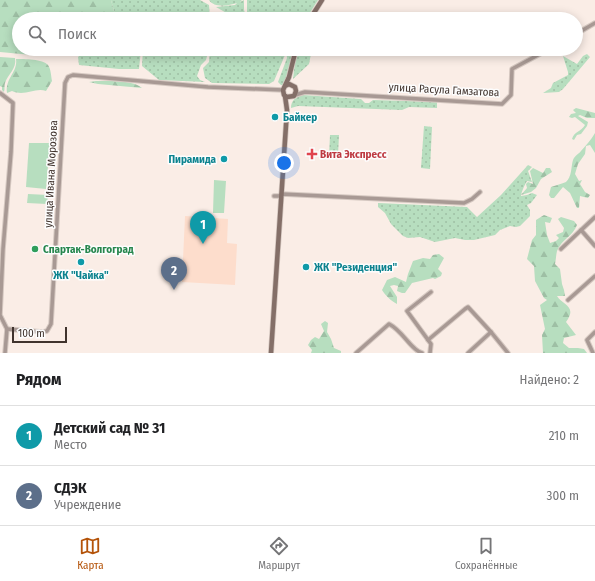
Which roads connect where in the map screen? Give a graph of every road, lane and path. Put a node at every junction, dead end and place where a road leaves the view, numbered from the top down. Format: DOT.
graph roads {
  1 [pos="322,0"];
  2 [pos="314,12"];
  3 [pos="595,24"];
  4 [pos="583,30"];
  5 [pos="294,56"];
  6 [pos="536,56"];
  7 [pos="291,70"];
  8 [pos="294,86"];
  9 [pos="284,88"];
  10 [pos="305,92"];
  11 [pos="1,94"];
  12 [pos="285,96"];
  13 [pos="294,96"];
  14 [pos="288,110"];
  15 [pos="480,192"];
  16 [pos="282,194"];
  17 [pos="274,196"];
  18 [pos="595,217"];
  19 [pos="581,230"];
  20 [pos="595,246"];
  21 [pos="561,249"];
  22 [pos="595,276"];
  23 [pos="431,292"];
  24 [pos="568,300"];
  25 [pos="7,329"];
  26 [pos="492,332"];
  27 [pos="595,332"];
  28 [pos="428,340"];
  29 [pos="0,352"];
  30 [pos="416,352"];
  31 [pos="5,353"];
  32 [pos="272,353"];
  33 [pos="356,353"];
  34 [pos="422,353"];
  35 [pos="430,353"];
  36 [pos="468,353"];
  37 [pos="508,353"];
  38 [pos="593,353"];
  1 -- 2 [label="main road"];
  3 -- 4 [label="street"];
  5 -- 7 [label="main road"];
  6 -- 10 [label="street, улица Расула Гамзатова"];
  7 -- 8 [label="main road"];
  7 -- 9 [label="main road"];
  8 -- 9 [label="main road"];
  8 -- 10 [label="street, улица Расула Гамзатова"];
  8 -- 13 [label="main road"];
  9 -- 12 [label="main road"];
  9 -- 25 [label="street, улица Ивана Морозова"];
  10 -- 13 [label="street, улица Расула Гамзатова"];
  11 -- 25 [label="street"];
  12 -- 13 [label="main road"];
  12 -- 14 [label="main road"];
  13 -- 14 [label="main road"];
  14 -- 16 [label="main road"];
  15 -- 16 [label="street"];
  16 -- 17 [label="street"];
  16 -- 32 [label="main road"];
  18 -- 19 [label="street"];
  19 -- 20 [label="street"];
  19 -- 21 [label="street"];
  22 -- 24 [label="street"];
  23 -- 28 [label="street"];
  25 -- 31 [label="street"];
  26 -- 28 [label="street"];
  26 -- 36 [label="street"];
  26 -- 37 [label="street"];
  27 -- 38 [label="street"];
  28 -- 35 [label="street"];
  29 -- 31 [label="street"];
  30 -- 33 [label="street"];
  30 -- 34 [label="street"];
}
